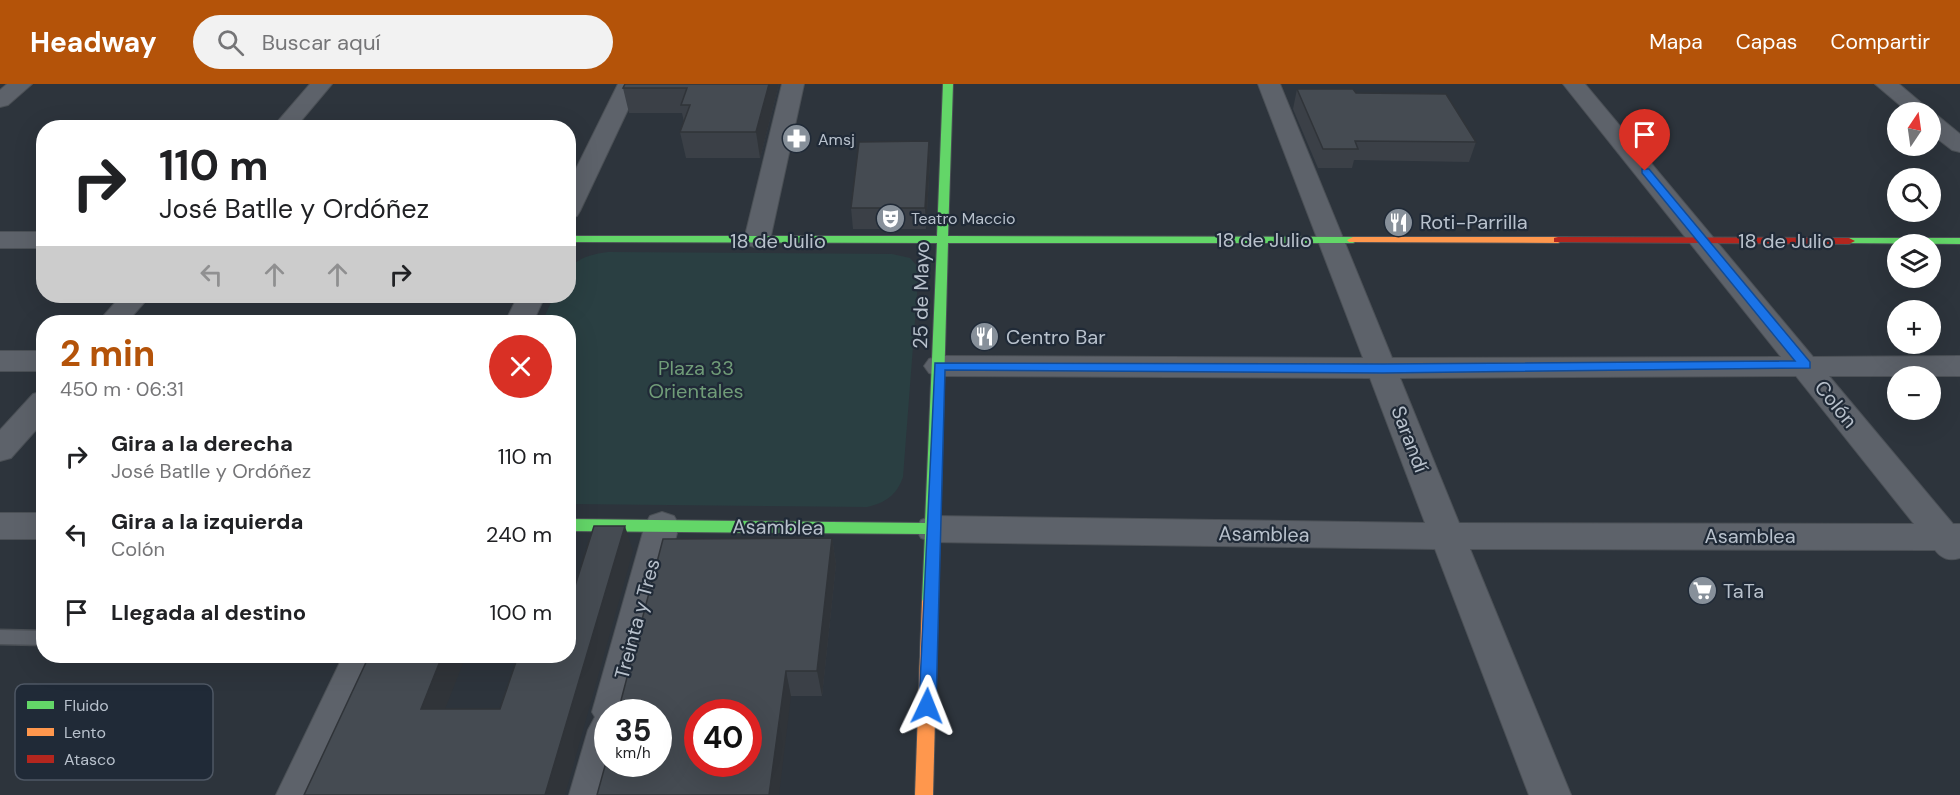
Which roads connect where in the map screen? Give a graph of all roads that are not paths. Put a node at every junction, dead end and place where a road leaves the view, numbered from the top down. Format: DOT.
graph roads {
  1 [pos="21,84"];
  2 [pos="321,84"];
  3 [pos="629,84"];
  4 [pos="793,84"];
  5 [pos="948,84"];
  6 [pos="1269,84"];
  7 [pos="1574,84"];
  8 [pos="1886,84"];
  9 [pos="0,100"];
  10 [pos="1908,102"];
  11 [pos="290,120"];
  12 [pos="1941,130"];
  13 [pos="1960,145"];
  14 [pos="576,194"];
  15 [pos="576,239"];
  16 [pos="0,240"];
  17 [pos="36,240"];
  18 [pos="757,240"];
  19 [pos="1331,240"];
  20 [pos="1702,240"];
  21 [pos="940,241"];
  22 [pos="1960,241"];
  23 [pos="130,303"];
  24 [pos="118,315"];
  25 [pos="0,361"];
  26 [pos="36,361"];
  27 [pos="1805,365"];
  28 [pos="939,366"];
  29 [pos="1960,366"];
  30 [pos="1383,368"];
  31 [pos="36,410"];
  32 [pos="0,450"];
  33 [pos="576,525"];
  34 [pos="662,525"];
  35 [pos="0,526"];
  36 [pos="36,526"];
  37 [pos="933,530"];
  38 [pos="1448,536"];
  39 [pos="1954,543"];
  40 [pos="0,637"];
  41 [pos="36,638"];
  42 [pos="359,663"];
  43 [pos="615,699"];
  44 [pos="595,777"];
  45 [pos="297,795"];
  46 [pos="590,795"];
  47 [pos="924,795"];
  48 [pos="1550,795"];
  1 -- 9 [label="street"];
  2 -- 11 [label="street"];
  3 -- 14 [label="street"];
  4 -- 18 [label="street"];
  5 -- 21 [label="street, 25 de Mayo"];
  6 -- 19 [label="street, Sarandí"];
  7 -- 20 [label="street, Colón"];
  8 -- 10 [label="street"];
  12 -- 13 [label="street"];
  15 -- 18 [label="street, 18 de Julio"];
  16 -- 17 [label="street"];
  18 -- 21 [label="street, 18 de Julio"];
  19 -- 20 [label="street, 18 de Julio"];
  19 -- 21 [label="street, 18 de Julio"];
  19 -- 30 [label="street, Sarandí"];
  20 -- 22 [label="street, 18 de Julio"];
  20 -- 27 [label="street, Colón"];
  21 -- 28 [label="street, 25 de Mayo"];
  23 -- 24 [label="street"];
  25 -- 26 [label="street"];
  27 -- 29 [label="street"];
  27 -- 30 [label="street"];
  27 -- 39 [label="street, Colón"];
  28 -- 30 [label="street"];
  28 -- 37 [label="street, 25 de Mayo"];
  30 -- 38 [label="street, Sarandí"];
  31 -- 32 [label="street"];
  33 -- 34 [label="street, Asamblea"];
  34 -- 37 [label="street, Asamblea"];
  34 -- 43 [label="street, Treinta y Tres"];
  35 -- 36 [label="street"];
  37 -- 38 [label="street, Asamblea"];
  37 -- 47 [label="street, 25 de Mayo"];
  38 -- 39 [label="street, Asamblea"];
  38 -- 48 [label="street, Sarandí"];
  40 -- 41 [label="lane"];
  42 -- 45 [label="street"];
  44 -- 46 [label="street"];
}
